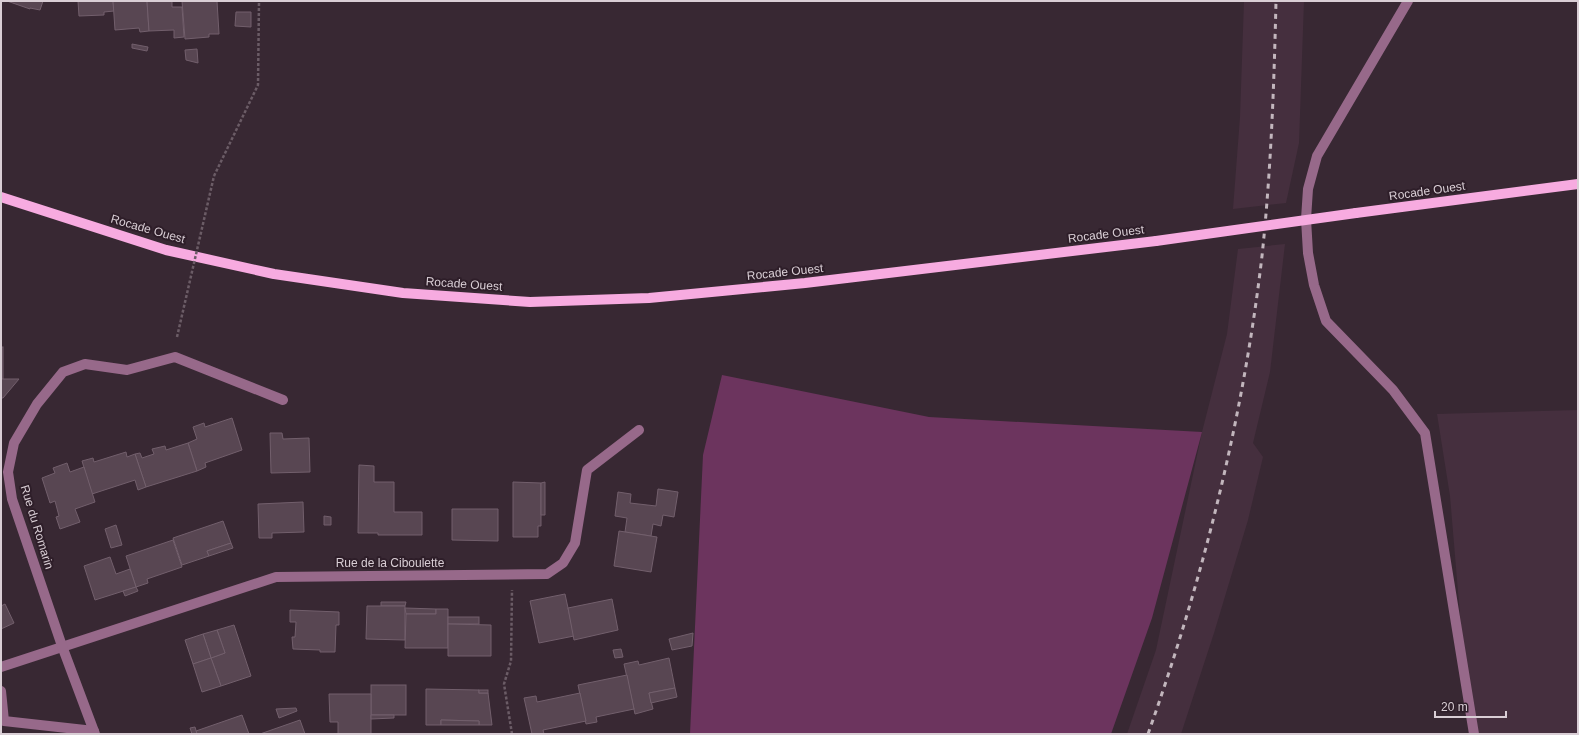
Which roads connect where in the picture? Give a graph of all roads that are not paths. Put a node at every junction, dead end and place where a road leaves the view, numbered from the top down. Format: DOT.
graph roads {
  1 [pos="1408,1"];
  2 [pos="1578,184"];
  3 [pos="1,197"];
  4 [pos="283,400"];
  5 [pos="639,430"];
  6 [pos="62,646"];
  7 [pos="1,666"];
  8 [pos="1,691"];
  9 [pos="94,733"];
  10 [pos="1474,734"];
  1 -- 10 [label="street"];
  2 -- 3 [label="main road, Rocade Ouest, bridge"];
  4 -- 6 [label="street, Rue du Romarin"];
  5 -- 6 [label="street, Rue de la Ciboulette"];
  6 -- 7 [label="street"];
  6 -- 9 [label="street, Rue du Romarin"];
  8 -- 9 [label="street, Rue du Romarin"];
}
